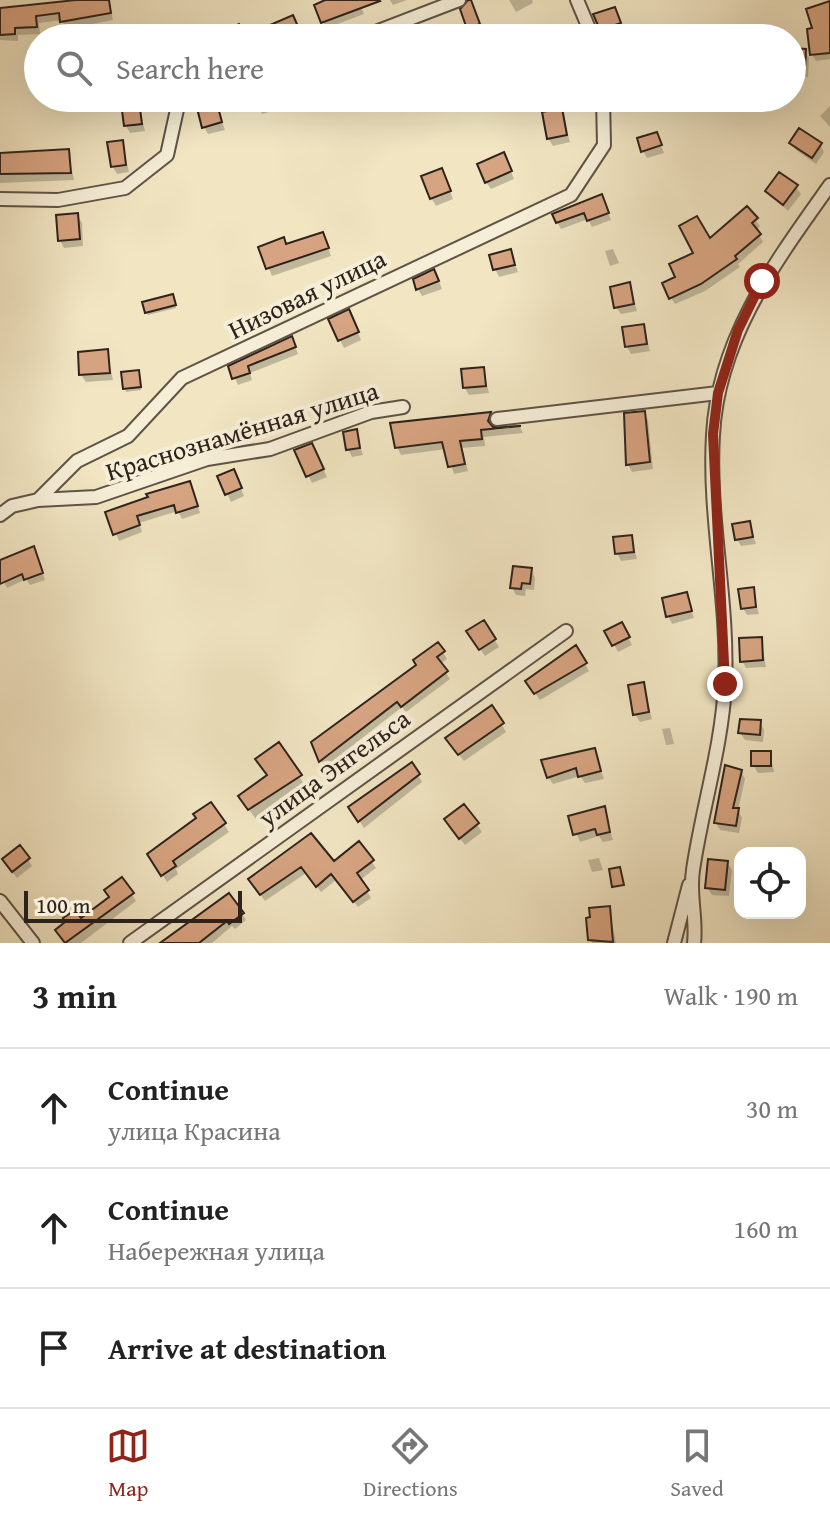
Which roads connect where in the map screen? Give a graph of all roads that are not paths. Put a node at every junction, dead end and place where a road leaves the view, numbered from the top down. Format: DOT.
graph roads {
  1 [pos="459,0"];
  2 [pos="577,0"];
  3 [pos="396,24"];
  4 [pos="587,24"];
  5 [pos="176,112"];
  6 [pos="603,112"];
  7 [pos="830,185"];
  8 [pos="0,199"];
  9 [pos="718,393"];
  10 [pos="403,407"];
  11 [pos="497,419"];
  12 [pos="38,500"];
  13 [pos="6,503"];
  14 [pos="0,515"];
  15 [pos="566,631"];
  16 [pos="692,874"];
  17 [pos="0,901"];
  18 [pos="33,943"];
  19 [pos="130,943"];
  20 [pos="674,943"];
  21 [pos="694,943"];
  1 -- 3 [label="street"];
  2 -- 4 [label="street"];
  5 -- 8 [label="street"];
  6 -- 12 [label="street, Низовая улица"];
  7 -- 9 [label="street"];
  9 -- 11 [label="street"];
  9 -- 16 [label="street"];
  10 -- 12 [label="street, Краснознамённая улица"];
  12 -- 13 [label="street, Краснознамённая улица"];
  13 -- 14 [label="street, Краснознамённая улица"];
  15 -- 19 [label="street, улица Энгельса"];
  16 -- 20 [label="street"];
  16 -- 21 [label="street"];
  17 -- 18 [label="street"];
}
